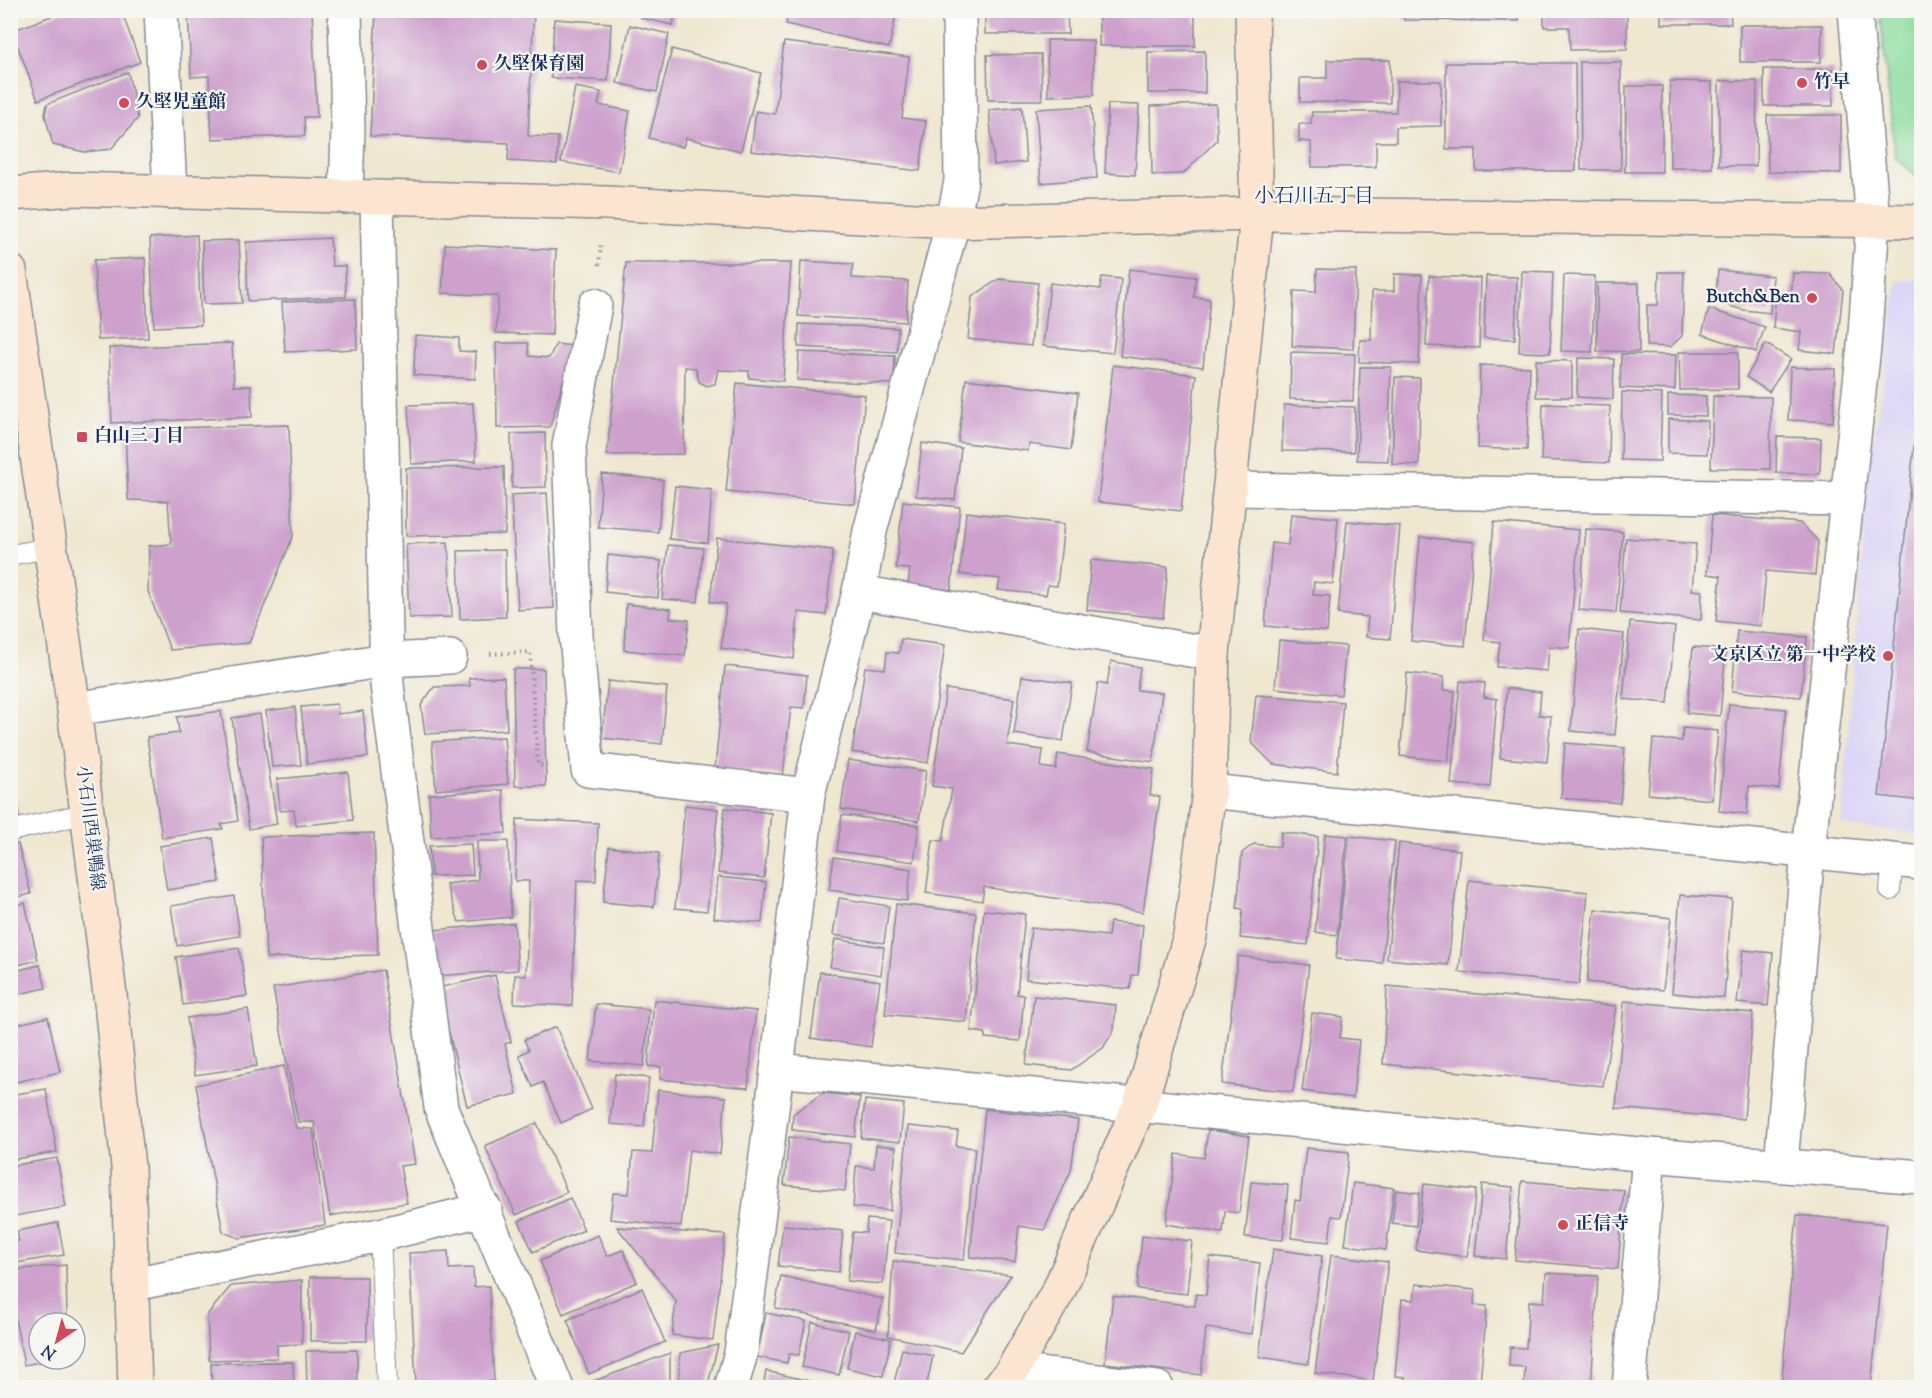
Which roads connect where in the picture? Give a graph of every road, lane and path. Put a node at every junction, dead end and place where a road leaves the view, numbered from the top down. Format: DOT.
graph roads {
  1 [pos="161,10"];
  2 [pos="345,10"];
  3 [pos="959,10"];
  4 [pos="1252,10"];
  5 [pos="1855,10"];
  6 [pos="170,192"];
  7 [pos="10,194"];
  8 [pos="362,197"];
  9 [pos="606,203"];
  10 [pos="1257,214"];
  11 [pos="1872,221"];
  12 [pos="1922,221"];
  13 [pos="953,222"];
  14 [pos="10,271"];
  15 [pos="594,305"];
  16 [pos="1231,489"];
  17 [pos="1847,500"];
  18 [pos="50,548"];
  19 [pos="10,555"];
  20 [pos="859,592"];
  21 [pos="1213,654"];
  22 [pos="450,657"];
  23 [pos="386,660"];
  24 [pos="74,709"];
  25 [pos="588,770"];
  26 [pos="1209,791"];
  27 [pos="808,795"];
  28 [pos="88,813"];
  29 [pos="10,831"];
  30 [pos="1808,851"];
  31 [pos="1902,871"];
  32 [pos="777,1070"];
  33 [pos="1140,1104"];
  34 [pos="1649,1155"];
  35 [pos="1780,1164"];
  36 [pos="1922,1177"];
  37 [pos="485,1209"];
  38 [pos="380,1234"];
  39 [pos="133,1284"];
  40 [pos="1005,1379"];
  41 [pos="135,1388"];
  42 [pos="387,1388"];
  43 [pos="557,1388"];
  44 [pos="731,1388"];
  45 [pos="1157,1388"];
  46 [pos="1629,1388"];
  1 -- 6 [label="street"];
  2 -- 8 [label="street"];
  3 -- 13 [label="street"];
  4 -- 10 [label="street"];
  5 -- 11 [label="street"];
  6 -- 7 [label="street"];
  6 -- 8 [label="street"];
  8 -- 9 [label="street"];
  8 -- 23 [label="street"];
  9 -- 13 [label="street"];
  9 -- 15 [label="path"];
  10 -- 11 [label="street"];
  10 -- 13 [label="street"];
  10 -- 16 [label="street"];
  11 -- 12 [label="street"];
  11 -- 17 [label="street"];
  13 -- 20 [label="street"];
  14 -- 18 [label="street, 小石川西巣鴨線"];
  15 -- 25 [label="street"];
  16 -- 17 [label="street"];
  16 -- 21 [label="street"];
  17 -- 30 [label="street"];
  18 -- 19 [label="lane"];
  18 -- 24 [label="street, 小石川西巣鴨線"];
  20 -- 21 [label="street"];
  20 -- 27 [label="street"];
  21 -- 26 [label="street"];
  22 -- 23 [label="street"];
  22 -- 25 [label="path"];
  23 -- 24 [label="street"];
  23 -- 37 [label="street"];
  24 -- 28 [label="street, 小石川西巣鴨線"];
  25 -- 27 [label="street"];
  26 -- 30 [label="street"];
  26 -- 33 [label="street"];
  27 -- 32 [label="street"];
  28 -- 29 [label="lane"];
  28 -- 39 [label="street, 小石川西巣鴨線"];
  30 -- 31 [label="street"];
  30 -- 35 [label="street"];
  32 -- 33 [label="street"];
  32 -- 44 [label="street"];
  33 -- 34 [label="street"];
  33 -- 40 [label="street"];
  34 -- 35 [label="street"];
  34 -- 46 [label="street"];
  35 -- 36 [label="street"];
  37 -- 38 [label="street"];
  37 -- 43 [label="street"];
  38 -- 39 [label="street"];
  38 -- 42 [label="lane"];
  39 -- 41 [label="street, 小石川西巣鴨線"];
  40 -- 45 [label="street"];
}
